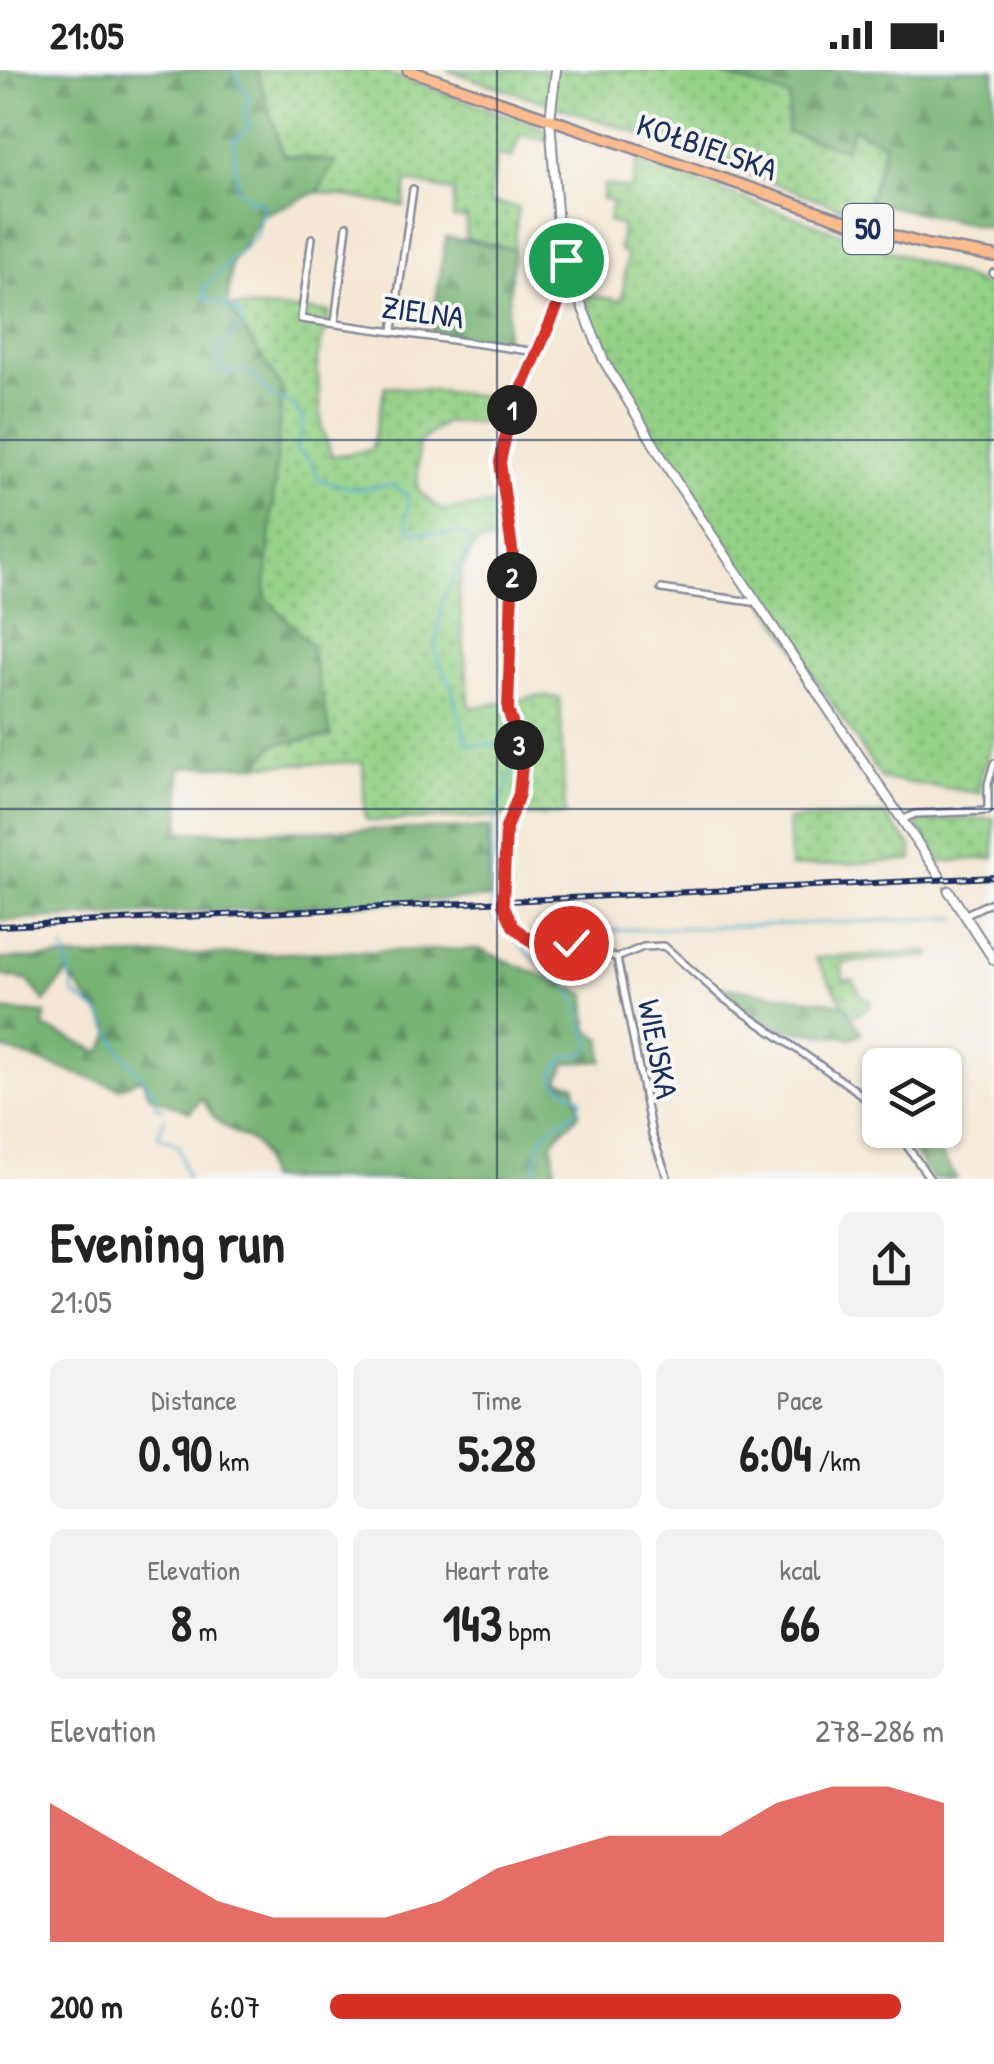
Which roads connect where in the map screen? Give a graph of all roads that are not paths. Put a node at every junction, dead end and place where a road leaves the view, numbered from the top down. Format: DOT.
graph roads {
  1 [pos="408,70"];
  2 [pos="556,70"];
  3 [pos="550,120"];
  4 [pos="413,190"];
  5 [pos="346,226"];
  6 [pos="312,238"];
  7 [pos="994,256"];
  8 [pos="575,289"];
  9 [pos="335,322"];
  10 [pos="393,330"];
  11 [pos="537,352"];
  12 [pos="661,589"];
  13 [pos="756,600"];
  14 [pos="994,763"];
  15 [pos="991,811"];
  16 [pos="904,819"];
  17 [pos="939,875"];
  18 [pos="949,891"];
  19 [pos="994,901"];
  20 [pos="964,914"];
  21 [pos="617,958"];
  22 [pos="994,960"];
  23 [pos="862,1096"];
  24 [pos="908,1148"];
  25 [pos="668,1179"];
  26 [pos="930,1179"];
  1 -- 3 [label="main road, KOŁBIELSKA / 50"];
  2 -- 3 [label="street"];
  3 -- 7 [label="main road, KOŁBIELSKA / 50"];
  3 -- 8 [label="street"];
  4 -- 10 [label="street"];
  5 -- 9 [label="street"];
  6 -- 9 [label="street, ZIELNA"];
  8 -- 11 [label="street"];
  8 -- 13 [label="street"];
  9 -- 10 [label="street, ZIELNA"];
  10 -- 11 [label="street, ZIELNA"];
  11 -- 21 [label="street, WIEJSKA"];
  12 -- 13 [label="street"];
  13 -- 16 [label="street"];
  14 -- 15 [label="street"];
  15 -- 16 [label="street"];
  16 -- 17 [label="street"];
  18 -- 20 [label="street"];
  19 -- 20 [label="street"];
  20 -- 22 [label="street"];
  21 -- 23 [label="street"];
  21 -- 25 [label="street, WIEJSKA"];
  24 -- 26 [label="street"];
}
